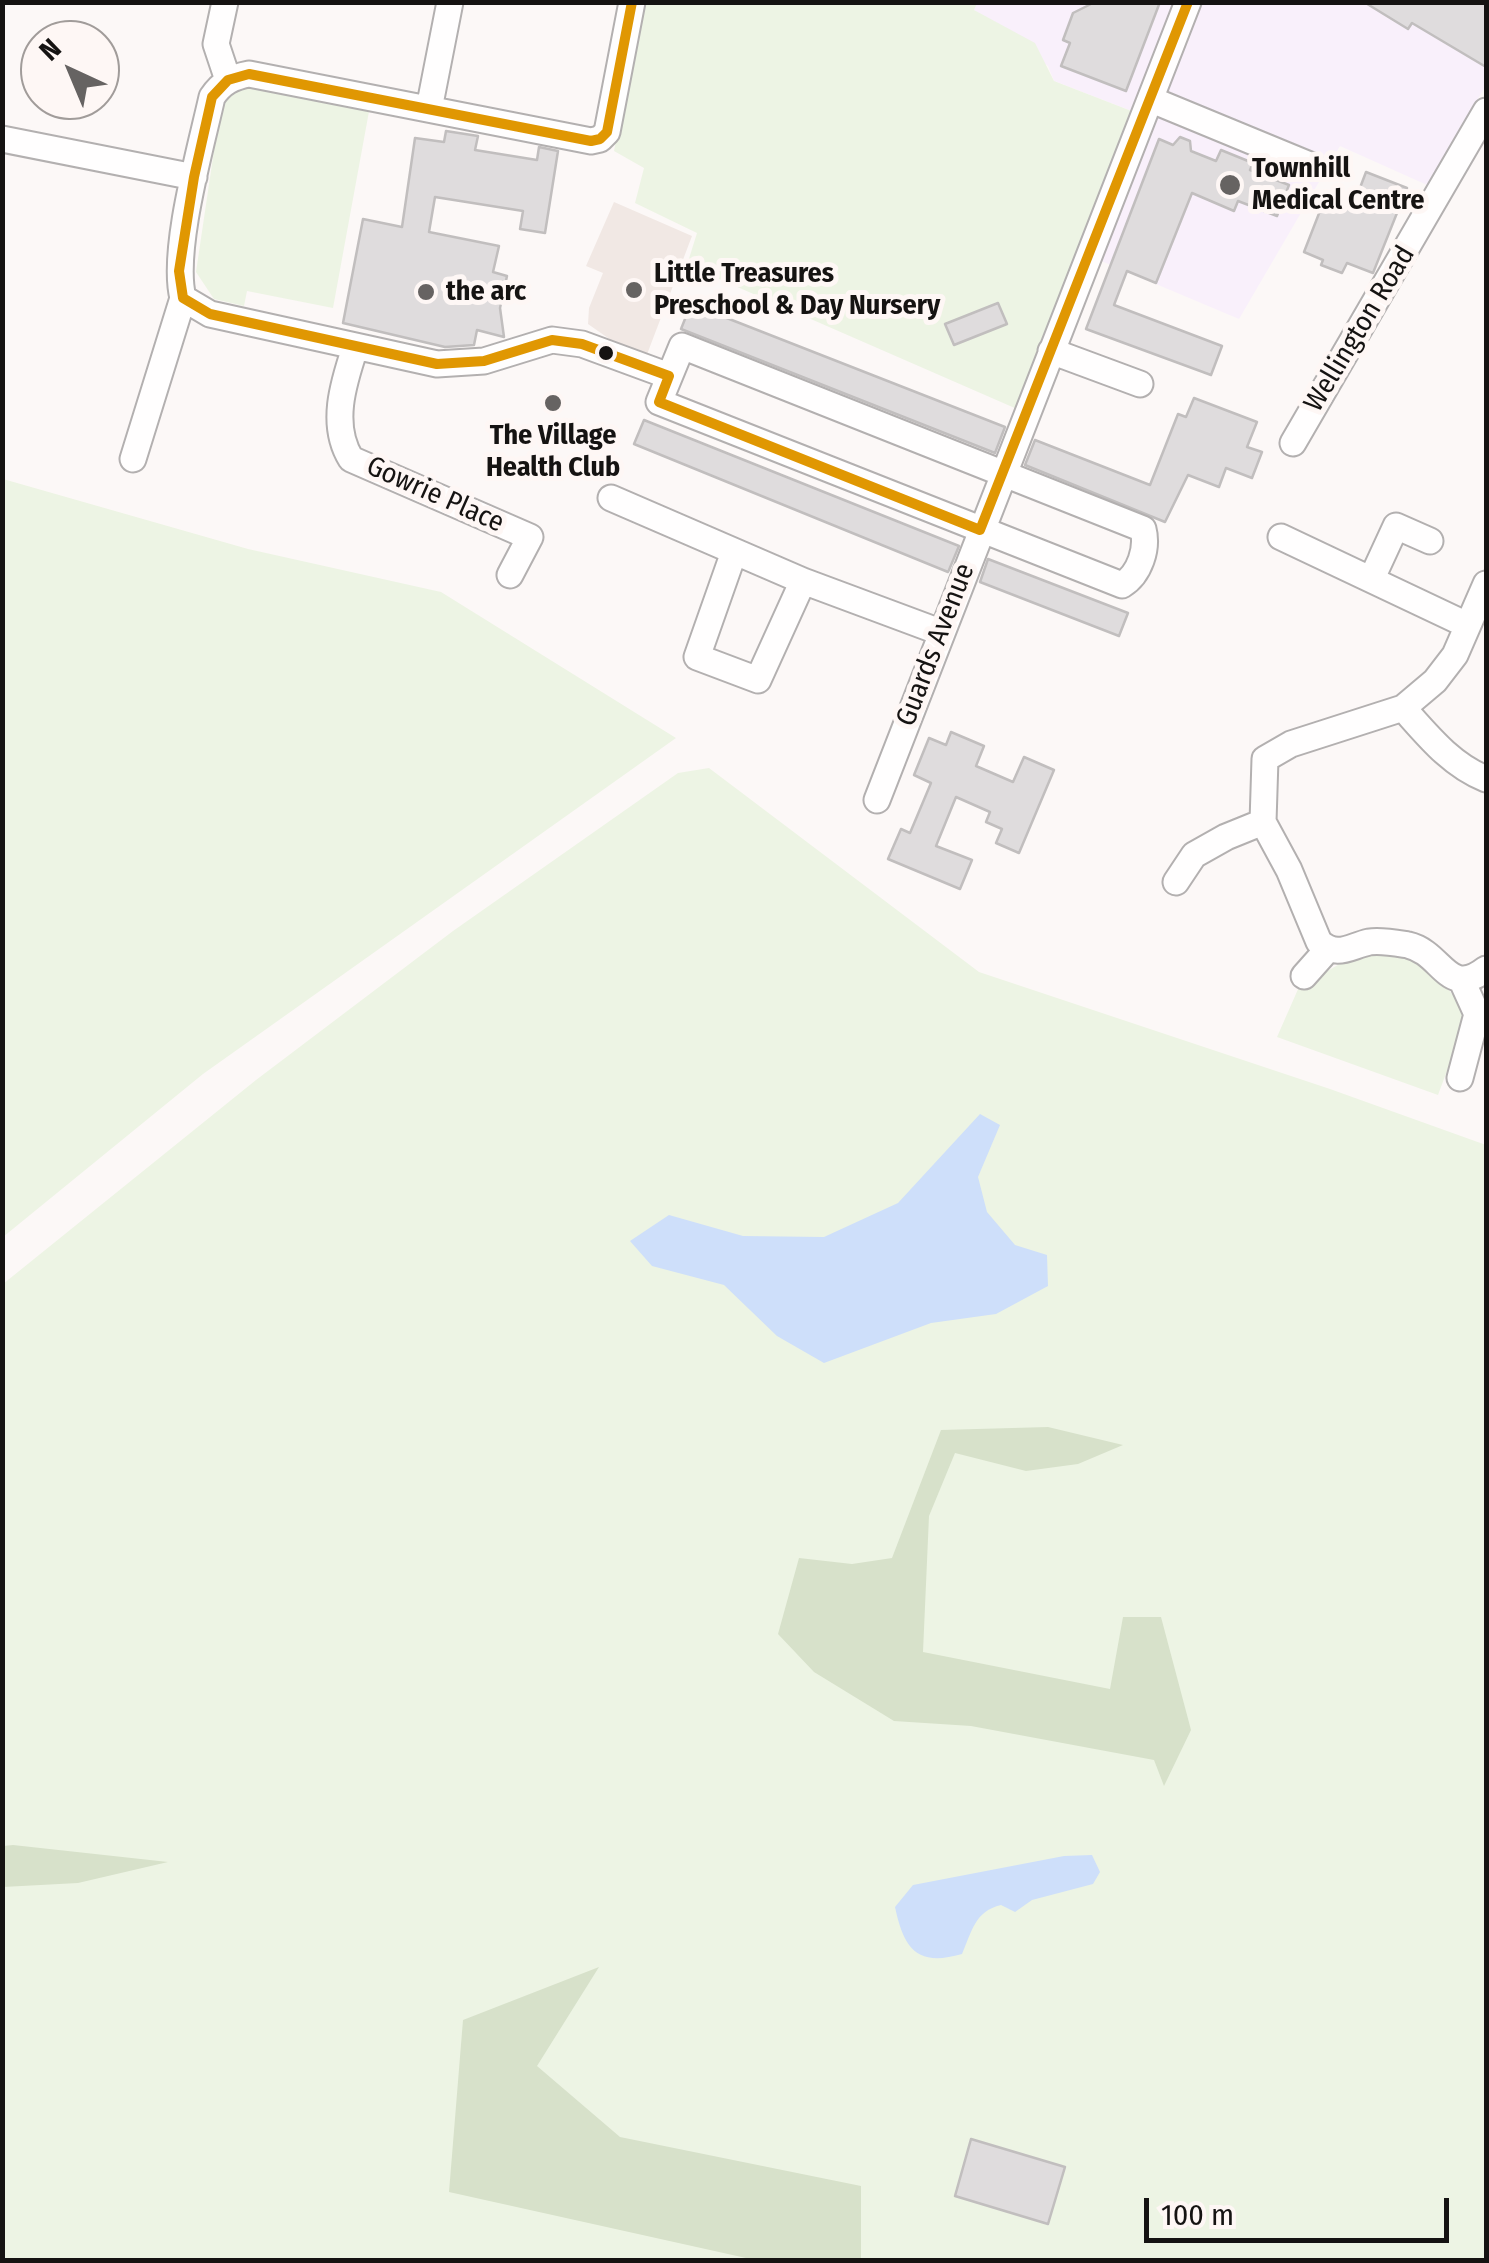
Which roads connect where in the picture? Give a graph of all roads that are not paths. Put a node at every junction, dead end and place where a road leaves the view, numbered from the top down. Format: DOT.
graph roads {
  1 [pos="225,2"];
  2 [pos="450,2"];
  3 [pos="632,2"];
  4 [pos="1188,2"];
  5 [pos="228,80"];
  6 [pos="1152,100"];
  7 [pos="429,109"];
  8 [pos="1486,111"];
  9 [pos="2,139"];
  10 [pos="1312,166"];
  11 [pos="194,178"];
  12 [pos="183,298"];
  13 [pos="356,348"];
  14 [pos="1051,351"];
  15 [pos="670,376"];
  16 [pos="1140,384"];
  17 [pos="1292,443"];
  18 [pos="133,459"];
  19 [pos="1002,474"];
  20 [pos="610,498"];
  21 [pos="980,530"];
  22 [pos="1282,536"];
  23 [pos="1430,542"];
  24 [pos="734,552"];
  25 [pos="510,575"];
  26 [pos="1372,578"];
  27 [pos="804,581"];
  28 [pos="1486,584"];
  29 [pos="1466,625"];
  30 [pos="940,632"];
  31 [pos="1403,708"];
  32 [pos="1486,779"];
  33 [pos="876,800"];
  34 [pos="1262,822"];
  35 [pos="1176,882"];
  36 [pos="1328,949"];
  37 [pos="1486,969"];
  38 [pos="1304,976"];
  39 [pos="1462,981"];
  40 [pos="1460,1078"];
  1 -- 5 [label="street"];
  2 -- 7 [label="street"];
  3 -- 7 [label="street"];
  4 -- 6 [label="street, Guards Avenue"];
  5 -- 7 [label="street"];
  5 -- 11 [label="street"];
  6 -- 10 [label="street"];
  6 -- 14 [label="street, Guards Avenue"];
  8 -- 17 [label="street, Wellington Road"];
  9 -- 11 [label="street"];
  11 -- 12 [label="street"];
  12 -- 13 [label="street"];
  12 -- 18 [label="street"];
  13 -- 15 [label="street"];
  13 -- 25 [label="street, Gowrie Place"];
  14 -- 16 [label="street"];
  14 -- 19 [label="street, Guards Avenue"];
  15 -- 19 [label="street"];
  15 -- 21 [label="street"];
  19 -- 21 [label="street, Guards Avenue"];
  19 -- 21 [label="street"];
  20 -- 24 [label="street"];
  21 -- 30 [label="street, Guards Avenue"];
  22 -- 26 [label="street"];
  23 -- 26 [label="street"];
  24 -- 27 [label="street"];
  24 -- 27 [label="street"];
  26 -- 29 [label="street"];
  27 -- 30 [label="street"];
  28 -- 29 [label="street"];
  29 -- 31 [label="street"];
  30 -- 33 [label="street, Guards Avenue"];
  31 -- 32 [label="street"];
  31 -- 34 [label="street"];
  34 -- 35 [label="street"];
  34 -- 36 [label="street"];
  36 -- 38 [label="street"];
  36 -- 39 [label="street"];
  37 -- 39 [label="street"];
  39 -- 40 [label="street"];
}
